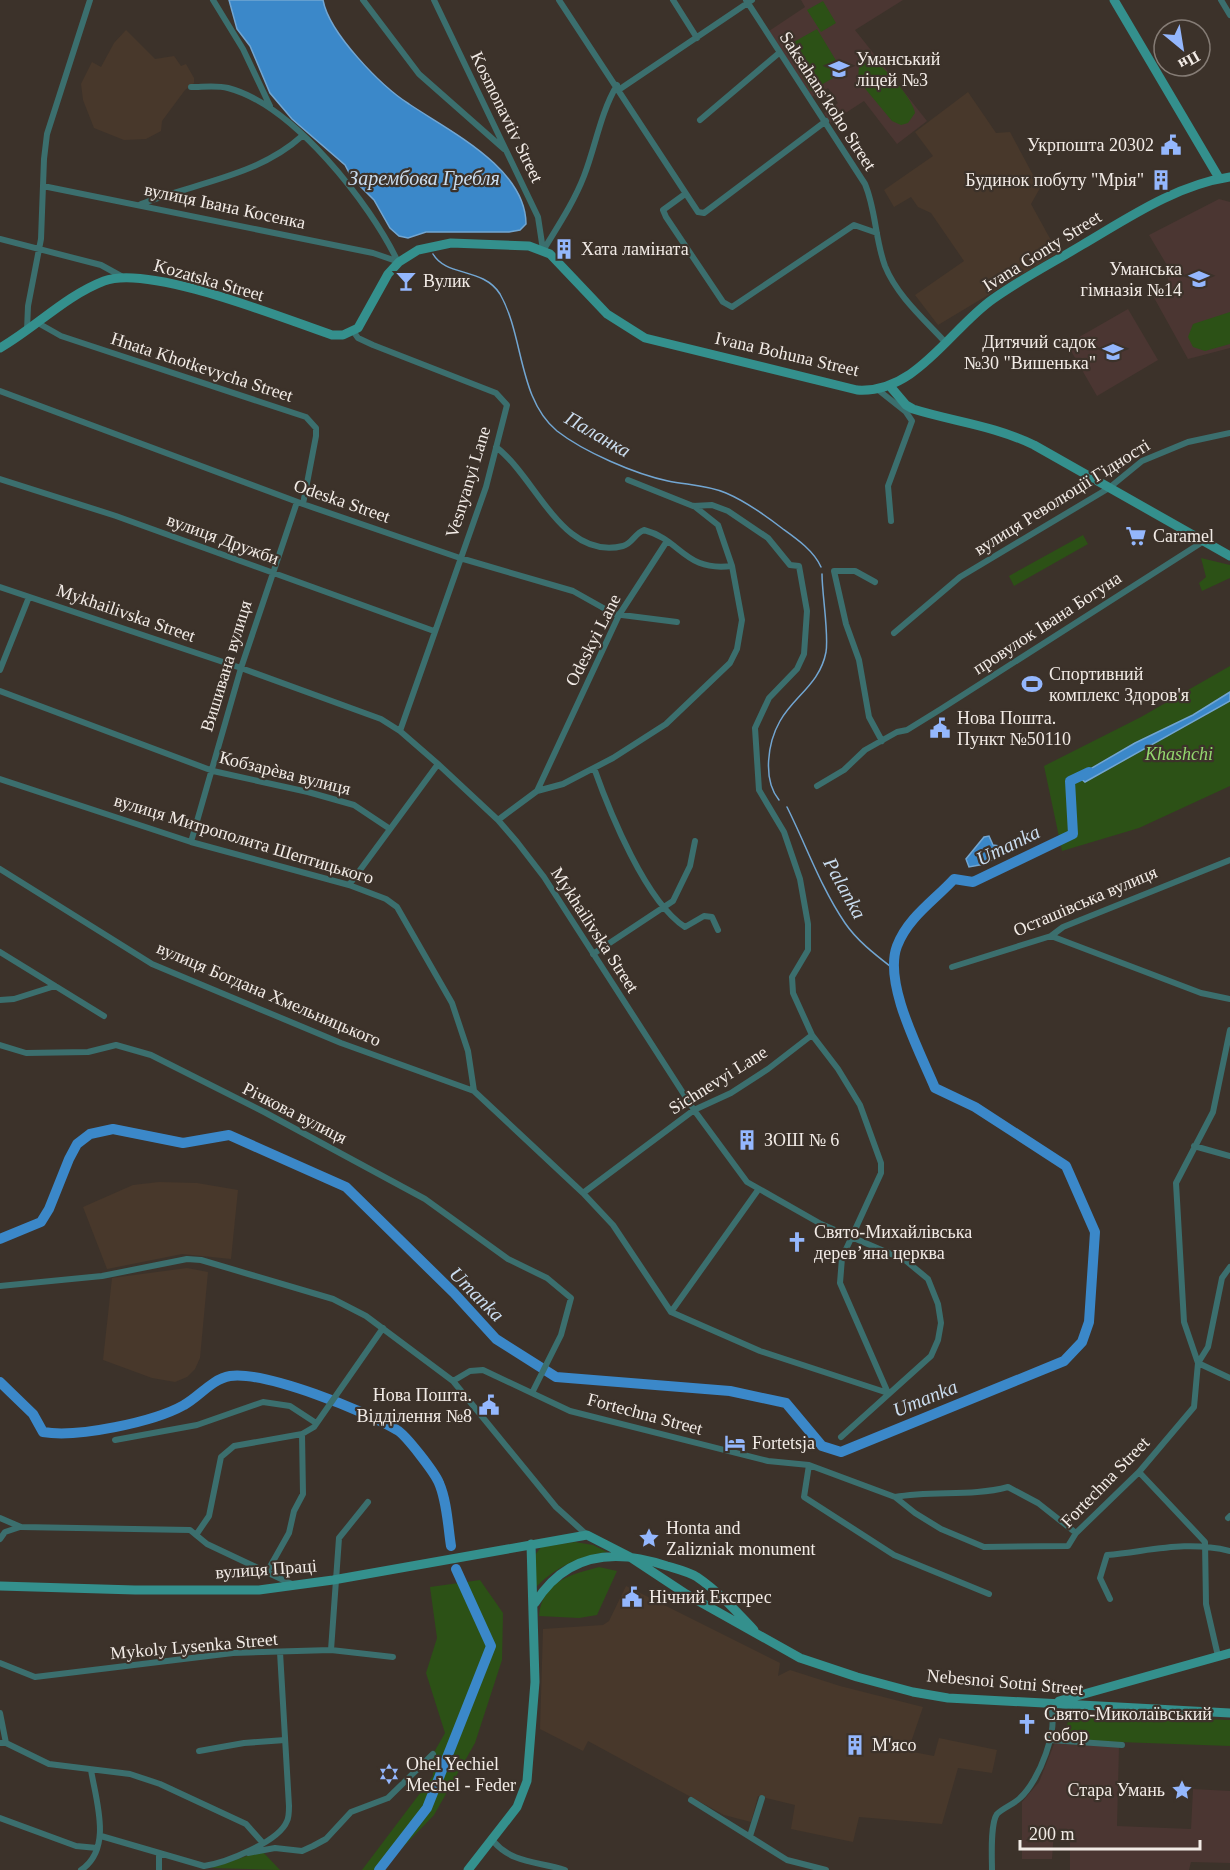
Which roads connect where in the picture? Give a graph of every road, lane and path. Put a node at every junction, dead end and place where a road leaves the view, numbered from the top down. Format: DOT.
graph roads {
  1 [pos="90,0"];
  2 [pos="213,0"];
  3 [pos="363,0"];
  4 [pos="434,0"];
  5 [pos="559,0"];
  6 [pos="673,0"];
  7 [pos="1114,0"];
  8 [pos="1221,0"];
  9 [pos="749,1"];
  10 [pos="1230,15"];
  11 [pos="697,38"];
  12 [pos="779,53"];
  13 [pos="192,87"];
  14 [pos="618,87"];
  15 [pos="271,106"];
  16 [pos="700,120"];
  17 [pos="826,121"];
  18 [pos="302,136"];
  19 [pos="507,151"];
  20 [pos="1230,177"];
  21 [pos="1219,178"];
  22 [pos="43,186"];
  23 [pos="685,194"];
  24 [pos="140,204"];
  25 [pos="877,233"];
  26 [pos="0,239"];
  27 [pos="40,249"];
  28 [pos="543,250"];
  29 [pos="399,262"];
  30 [pos="120,276"];
  31 [pos="38,323"];
  32 [pos="27,330"];
  33 [pos="353,331"];
  34 [pos="946,343"];
  35 [pos="0,348"];
  36 [pos="889,385"];
  37 [pos="877,389"];
  38 [pos="0,391"];
  39 [pos="1230,433"];
  40 [pos="496,447"];
  41 [pos="0,479"];
  42 [pos="628,480"];
  43 [pos="1109,488"];
  44 [pos="300,503"];
  45 [pos="693,506"];
  46 [pos="891,520"];
  47 [pos="667,541"];
  48 [pos="1204,541"];
  49 [pos="1230,556"];
  50 [pos="460,558"];
  51 [pos="732,566"];
  52 [pos="273,573"];
  53 [pos="875,582"];
  54 [pos="0,587"];
  55 [pos="30,597"];
  56 [pos="619,615"];
  57 [pos="677,622"];
  58 [pos="434,630"];
  59 [pos="894,633"];
  60 [pos="241,668"];
  61 [pos="0,670"];
  62 [pos="0,691"];
  63 [pos="400,731"];
  64 [pos="882,741"];
  65 [pos="438,764"];
  66 [pos="594,768"];
  67 [pos="213,771"];
  68 [pos="0,780"];
  69 [pos="817,786"];
  70 [pos="537,791"];
  71 [pos="498,820"];
  72 [pos="390,829"];
  73 [pos="695,841"];
  74 [pos="191,842"];
  75 [pos="1230,860"];
  76 [pos="0,869"];
  77 [pos="349,885"];
  78 [pos="663,909"];
  79 [pos="718,930"];
  80 [pos="1051,936"];
  81 [pos="0,952"];
  82 [pos="593,954"];
  83 [pos="952,968"];
  84 [pos="55,986"];
  85 [pos="1230,999"];
  86 [pos="0,1000"];
  87 [pos="104,1016"];
  88 [pos="1230,1030"];
  89 [pos="812,1035"];
  90 [pos="0,1045"];
  91 [pos="474,1091"];
  92 [pos="694,1110"];
  93 [pos="1194,1146"];
  94 [pos="1230,1156"];
  95 [pos="758,1190"];
  96 [pos="583,1193"];
  97 [pos="852,1238"];
  98 [pos="1230,1267"];
  99 [pos="0,1286"];
  100 [pos="671,1312"];
  101 [pos="383,1328"];
  102 [pos="1198,1364"];
  103 [pos="1230,1378"];
  104 [pos="453,1381"];
  105 [pos="532,1393"];
  106 [pos="888,1393"];
  107 [pos="316,1423"];
  108 [pos="302,1434"];
  109 [pos="840,1437"];
  110 [pos="115,1440"];
  111 [pos="809,1465"];
  112 [pos="1139,1472"];
  113 [pos="895,1497"];
  114 [pos="368,1502"];
  115 [pos="0,1518"];
  116 [pos="21,1527"];
  117 [pos="1076,1533"];
  118 [pos="196,1535"];
  119 [pos="587,1535"];
  120 [pos="0,1539"];
  121 [pos="531,1544"];
  122 [pos="1206,1545"];
  123 [pos="1230,1551"];
  124 [pos="630,1557"];
  125 [pos="267,1572"];
  126 [pos="695,1576"];
  127 [pos="336,1580"];
  128 [pos="294,1585"];
  129 [pos="0,1586"];
  130 [pos="686,1593"];
  131 [pos="989,1594"];
  132 [pos="1110,1599"];
  133 [pos="535,1603"];
  134 [pos="762,1638"];
  135 [pos="331,1650"];
  136 [pos="280,1652"];
  137 [pos="1230,1653"];
  138 [pos="1218,1656"];
  139 [pos="393,1657"];
  140 [pos="0,1663"];
  141 [pos="1090,1693"];
  142 [pos="1050,1704"];
  143 [pos="1096,1707"];
  144 [pos="0,1713"];
  145 [pos="1230,1713"];
  146 [pos="285,1740"];
  147 [pos="1051,1740"];
  148 [pos="3,1743"];
  149 [pos="1122,1745"];
  150 [pos="199,1751"];
  151 [pos="433,1754"];
  152 [pos="91,1770"];
  153 [pos="762,1798"];
  154 [pos="691,1800"];
  155 [pos="0,1818"];
  156 [pos="101,1836"];
  157 [pos="750,1836"];
  158 [pos="493,1841"];
  159 [pos="262,1842"];
  160 [pos="97,1848"];
  161 [pos="159,1854"];
  162 [pos="238,1855"];
  163 [pos="81,1870"];
  164 [pos="159,1870"];
  165 [pos="468,1870"];
  166 [pos="565,1870"];
  167 [pos="826,1870"];
  168 [pos="992,1870"];
  1 -- 22 [label="street"];
  2 -- 15 [label="street"];
  3 -- 19 [label="street"];
  4 -- 19 [label="street, Kosmonavtiv Street"];
  5 -- 14 [label="street"];
  6 -- 11 [label="street"];
  7 -- 21 [label="main road"];
  8 -- 10 [label="street"];
  9 -- 11 [label="street"];
  9 -- 12 [label="street, Saksahansʹkoho Street"];
  11 -- 14 [label="street"];
  12 -- 16 [label="street"];
  12 -- 17 [label="street, Saksahansʹkoho Street"];
  13 -- 15 [label="street"];
  14 -- 23 [label="street"];
  14 -- 28 [label="street"];
  15 -- 18 [label="street"];
  17 -- 23 [label="street"];
  17 -- 25 [label="street, Saksahansʹkoho Street"];
  18 -- 24 [label="street"];
  18 -- 29 [label="street"];
  19 -- 28 [label="street, Kosmonavtiv Street"];
  20 -- 21 [label="main road, Ivana Gonty Street"];
  21 -- 34 [label="main road, Ivana Gonty Street"];
  22 -- 24 [label="street, вулиця Івана Косенка"];
  22 -- 27 [label="street"];
  23 -- 25 [label="street"];
  24 -- 29 [label="street, вулиця Івана Косенка"];
  25 -- 34 [label="street, Saksahansʹkoho Street"];
  26 -- 27 [label="street"];
  27 -- 30 [label="street"];
  27 -- 32 [label="street"];
  28 -- 29 [label="main road"];
  28 -- 37 [label="main road, Ivana Bohuna Street"];
  29 -- 33 [label="main road"];
  30 -- 31 [label="main road, Kozatska Street"];
  30 -- 33 [label="main road, Kozatska Street"];
  31 -- 32 [label="main road, Kozatska Street"];
  31 -- 44 [label="street, Hnata Khotkevycha Street"];
  32 -- 35 [label="main road, Kozatska Street"];
  33 -- 40 [label="street, Vesnyanyi Lane"];
  34 -- 36 [label="main road, Ivana Gonty Street"];
  36 -- 37 [label="main road, Ivana Bohuna Street"];
  36 -- 43 [label="main road, Ivana Bohuna Street"];
  37 -- 46 [label="street"];
  38 -- 44 [label="street, Odeska Street"];
  39 -- 43 [label="street, вулиця Революції Гідності"];
  40 -- 47 [label="street"];
  40 -- 50 [label="street, Vesnyanyi Lane"];
  41 -- 52 [label="street, вулиця Дружби"];
  42 -- 45 [label="street"];
  43 -- 48 [label="main road, Ivana Bohuna Street"];
  43 -- 59 [label="street, вулиця Революції Гідності"];
  44 -- 50 [label="street, Odeska Street"];
  44 -- 52 [label="street, Вишивана вулиця"];
  45 -- 51 [label="street"];
  45 -- 89 [label="street"];
  47 -- 51 [label="street"];
  47 -- 56 [label="street, Odeskyi Lane"];
  48 -- 49 [label="main road, Ivana Bohuna Street"];
  48 -- 64 [label="street, провулок Івана Богуна"];
  50 -- 56 [label="street, Odeska Street"];
  50 -- 58 [label="street, Vesnyanyi Lane"];
  51 -- 66 [label="street"];
  52 -- 58 [label="street, вулиця Дружби"];
  52 -- 60 [label="street, Вишивана вулиця"];
  53 -- 64 [label="street"];
  54 -- 55 [label="street, Mykhailivska Street"];
  55 -- 60 [label="street, Mykhailivska Street"];
  55 -- 61 [label="street"];
  56 -- 57 [label="street, Odeska Street"];
  56 -- 70 [label="street, Odeskyi Lane"];
  58 -- 63 [label="street, Vesnyanyi Lane"];
  60 -- 63 [label="street, Mykhailivska Street"];
  60 -- 67 [label="street, Вишивана вулиця"];
  62 -- 67 [label="street, Кобзарèва вулиця"];
  63 -- 65 [label="street, Mykhailivska Street"];
  64 -- 69 [label="street, провулок Івана Богуна"];
  65 -- 71 [label="street, Mykhailivska Street"];
  65 -- 72 [label="street"];
  66 -- 70 [label="street"];
  66 -- 78 [label="street"];
  67 -- 72 [label="street, Кобзарèва вулиця"];
  67 -- 74 [label="street, Вишивана вулиця"];
  68 -- 74 [label="street, вулиця Митрополита Шептицького"];
  70 -- 71 [label="street"];
  71 -- 82 [label="street, Mykhailivska Street"];
  72 -- 77 [label="street"];
  73 -- 78 [label="street"];
  74 -- 77 [label="street, вулиця Митрополита Шептицького"];
  75 -- 80 [label="street, Осташівська вулиця"];
  76 -- 91 [label="street, вулиця Богдана Хмельницького"];
  77 -- 91 [label="street, вулиця Митрополита Шептицького"];
  78 -- 79 [label="street"];
  78 -- 82 [label="street"];
  80 -- 83 [label="street, Осташівська вулиця"];
  80 -- 85 [label="street"];
  81 -- 84 [label="street"];
  82 -- 92 [label="street, Mykhailivska Street"];
  84 -- 86 [label="street"];
  84 -- 87 [label="street"];
  88 -- 93 [label="street, Fortechna Street"];
  89 -- 92 [label="street, Sichnevyi Lane"];
  89 -- 97 [label="street"];
  90 -- 105 [label="street, Річкова вулиця"];
  91 -- 96 [label="street"];
  92 -- 95 [label="street, Mykhailivska Street"];
  92 -- 96 [label="street, Sichnevyi Lane"];
  93 -- 94 [label="street"];
  93 -- 102 [label="street, Fortechna Street"];
  95 -- 97 [label="street, Mykhailivska Street"];
  95 -- 100 [label="street"];
  96 -- 100 [label="street"];
  97 -- 106 [label="street"];
  97 -- 106 [label="street, Mykhailivska Street"];
  98 -- 102 [label="street"];
  99 -- 101 [label="street"];
  100 -- 106 [label="street"];
  101 -- 104 [label="street"];
  101 -- 107 [label="street"];
  102 -- 103 [label="street"];
  102 -- 112 [label="street, Fortechna Street"];
  104 -- 105 [label="street, Fortechna Street"];
  104 -- 119 [label="street"];
  105 -- 111 [label="street, Fortechna Street"];
  106 -- 109 [label="street, Mykhailivska Street"];
  107 -- 108 [label="street"];
  107 -- 110 [label="street"];
  108 -- 118 [label="street"];
  108 -- 125 [label="street"];
  111 -- 113 [label="street, Fortechna Street"];
  111 -- 131 [label="street"];
  112 -- 117 [label="street, Fortechna Street"];
  112 -- 122 [label="street"];
  113 -- 117 [label="street"];
  113 -- 117 [label="street, Fortechna Street"];
  114 -- 127 [label="street"];
  115 -- 116 [label="street"];
  116 -- 118 [label="street"];
  116 -- 120 [label="street"];
  118 -- 125 [label="street"];
  119 -- 121 [label="main road, вулиця Праці"];
  119 -- 124 [label="main road"];
  121 -- 127 [label="main road, вулиця Праці"];
  121 -- 133 [label="main road"];
  122 -- 123 [label="street"];
  122 -- 132 [label="street"];
  122 -- 138 [label="street"];
  124 -- 126 [label="main road"];
  124 -- 130 [label="main road, Nebesnoi Sotni Street"];
  124 -- 133 [label="main road"];
  125 -- 128 [label="street"];
  126 -- 130 [label="main road"];
  126 -- 134 [label="main road"];
  127 -- 128 [label="main road, вулиця Праці"];
  127 -- 135 [label="street"];
  128 -- 129 [label="main road, вулиця Праці"];
  130 -- 134 [label="main road, Nebesnoi Sotni Street"];
  133 -- 158 [label="main road"];
  134 -- 142 [label="main road, Nebesnoi Sotni Street"];
  135 -- 136 [label="street, Mykoly Lysenka Street"];
  135 -- 139 [label="street, Mykoly Lysenka Street"];
  136 -- 140 [label="street, Mykoly Lysenka Street"];
  136 -- 146 [label="street"];
  137 -- 138 [label="main road"];
  138 -- 141 [label="main road"];
  141 -- 142 [label="main road"];
  141 -- 143 [label="main road"];
  142 -- 143 [label="main road, Nebesnoi Sotni Street"];
  142 -- 147 [label="street"];
  143 -- 145 [label="main road, Nebesnoi Sotni Street"];
  144 -- 148 [label="street"];
  146 -- 150 [label="street"];
  146 -- 159 [label="street"];
  147 -- 149 [label="street"];
  147 -- 168 [label="street"];
  148 -- 152 [label="street"];
  151 -- 162 [label="street"];
  152 -- 156 [label="street"];
  152 -- 159 [label="street"];
  153 -- 157 [label="street"];
  154 -- 157 [label="street"];
  155 -- 160 [label="street"];
  156 -- 160 [label="street"];
  156 -- 161 [label="street"];
  157 -- 167 [label="street"];
  158 -- 165 [label="main road"];
  158 -- 166 [label="street"];
  159 -- 162 [label="street"];
  160 -- 163 [label="street"];
  161 -- 162 [label="street"];
  161 -- 164 [label="street"];
}
